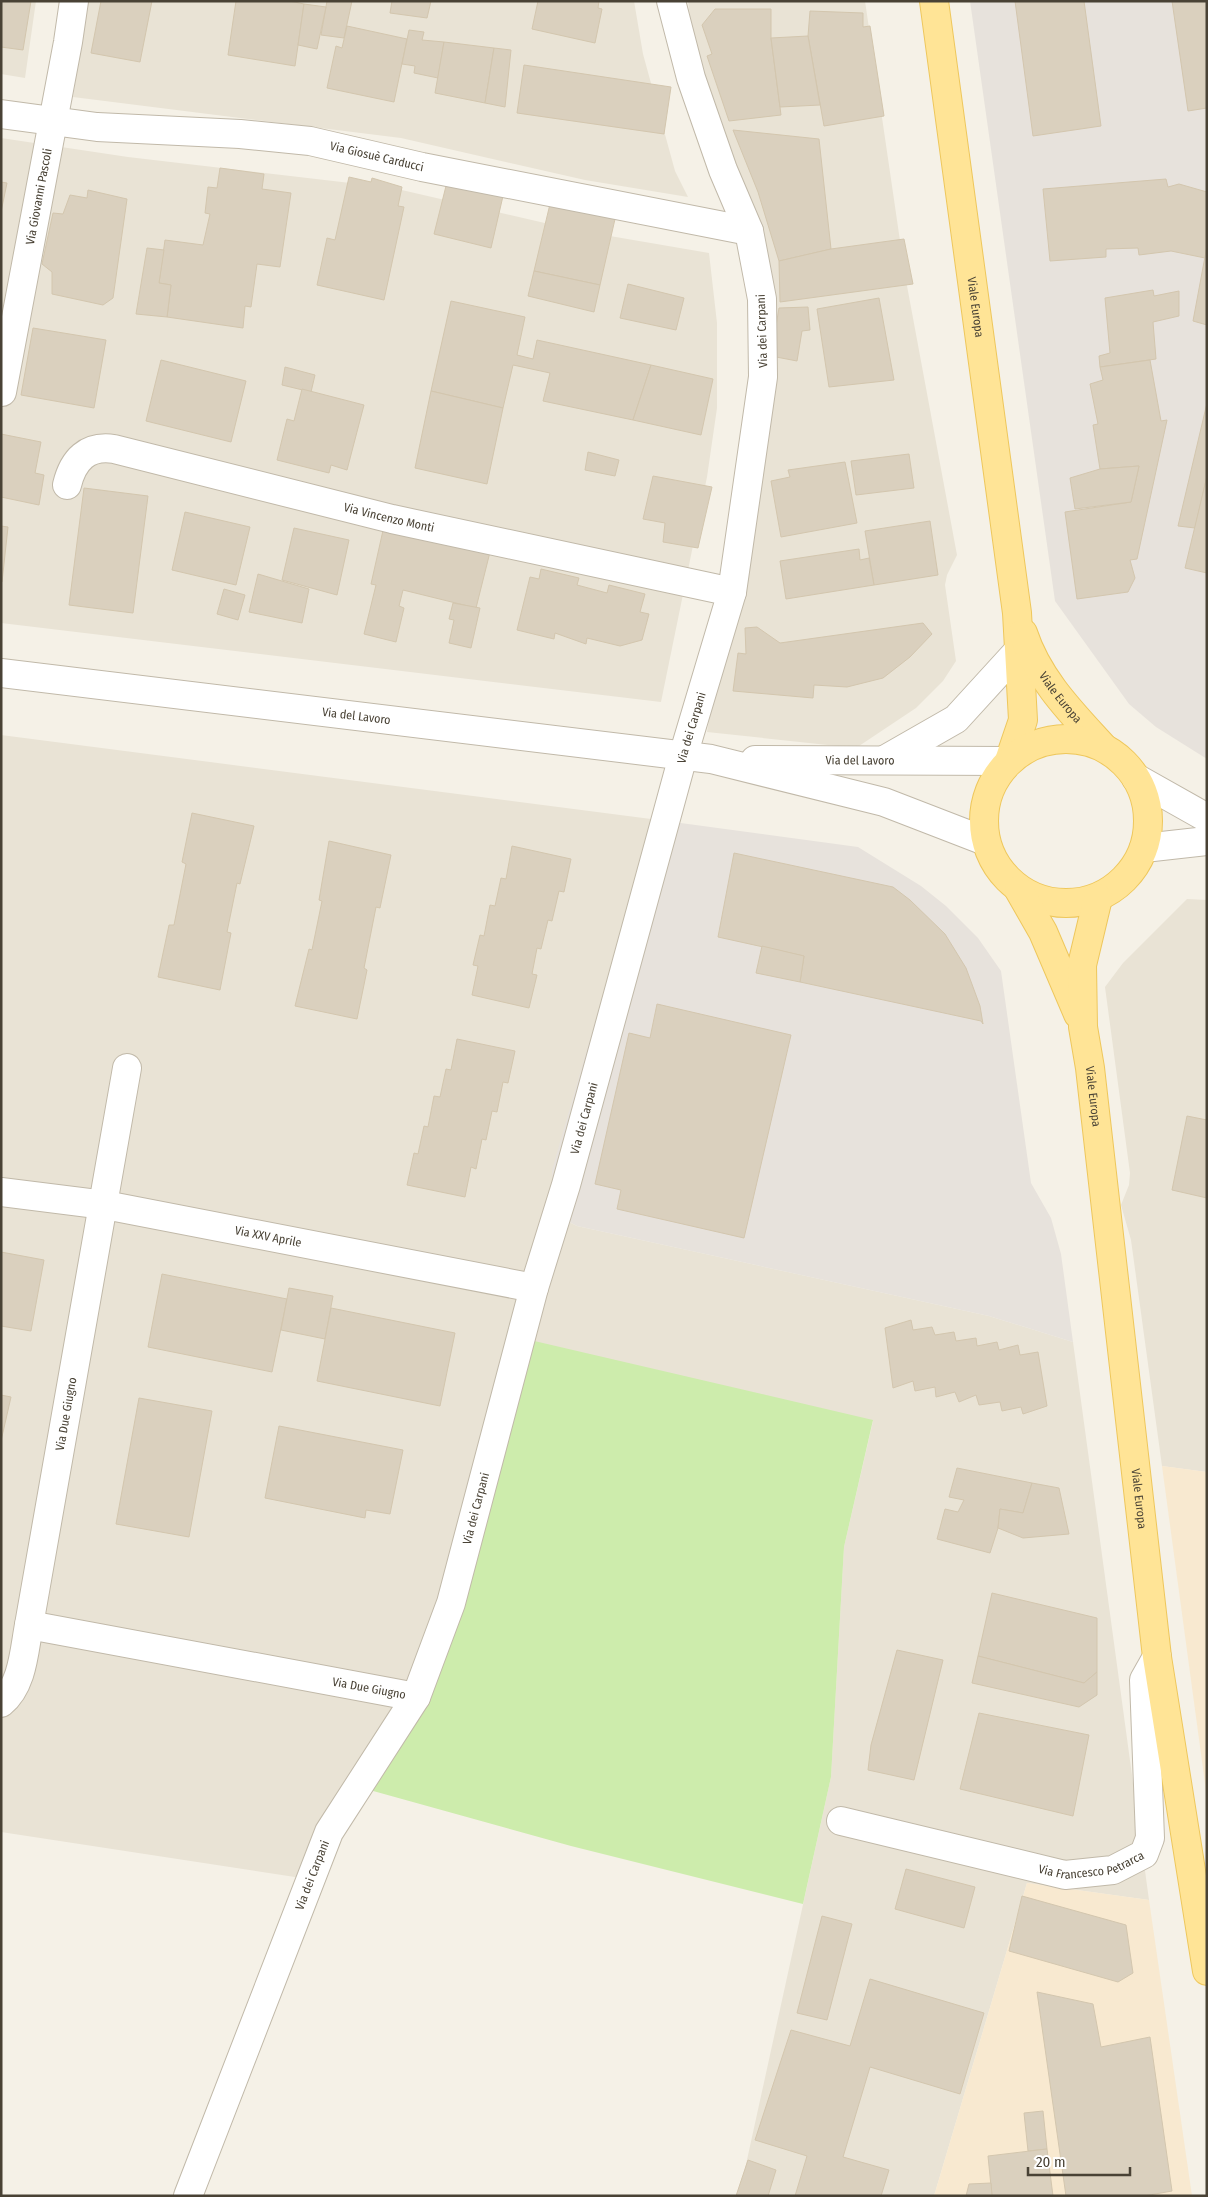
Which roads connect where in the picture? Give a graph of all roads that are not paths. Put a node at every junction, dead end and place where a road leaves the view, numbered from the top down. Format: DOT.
graph roads {
  1 [pos="74,1"];
  2 [pos="671,1"];
  3 [pos="934,1"];
  4 [pos="1,114"];
  5 [pos="52,122"];
  6 [pos="749,230"];
  7 [pos="2,392"];
  8 [pos="67,485"];
  9 [pos="732,592"];
  10 [pos="1017,612"];
  11 [pos="1019,650"];
  12 [pos="1,673"];
  13 [pos="1103,747"];
  14 [pos="683,756"];
  15 [pos="712,760"];
  16 [pos="883,760"];
  17 [pos="1009,761"];
  18 [pos="1136,778"];
  19 [pos="1207,818"];
  20 [pos="1207,841"];
  21 [pos="986,842"];
  22 [pos="1144,848"];
  23 [pos="1019,890"];
  24 [pos="1098,898"];
  25 [pos="1083,1026"];
  26 [pos="127,1068"];
  27 [pos="1,1192"];
  28 [pos="105,1205"];
  29 [pos="534,1288"];
  30 [pos="29,1625"];
  31 [pos="1157,1657"];
  32 [pos="416,1697"];
  33 [pos="1,1703"];
  34 [pos="841,1821"];
  35 [pos="1207,1971"];
  36 [pos="188,2196"];
  1 -- 5 [label="street, Via Giovanni Pascoli"];
  2 -- 6 [label="street, Via dei Carpani"];
  3 -- 10 [label="main road, Viale Europa"];
  4 -- 5 [label="street, Via Giosuè Carducci"];
  5 -- 6 [label="street, Via Giosuè Carducci"];
  5 -- 7 [label="street, Via Giovanni Pascoli"];
  6 -- 9 [label="street, Via dei Carpani"];
  8 -- 9 [label="street, Via Vincenzo Monti"];
  9 -- 14 [label="street, Via dei Carpani"];
  10 -- 11 [label="main road, Viale Europa"];
  10 -- 13 [label="main road, Viale Europa"];
  11 -- 16 [label="street"];
  11 -- 17 [label="main road, Viale Europa"];
  12 -- 14 [label="street, Via del Lavoro"];
  13 -- 17 [label="main road"];
  13 -- 18 [label="main road"];
  14 -- 15 [label="street, Via del Lavoro"];
  14 -- 29 [label="street, Via dei Carpani"];
  15 -- 16 [label="street, Via del Lavoro"];
  15 -- 21 [label="street, Via del Lavoro"];
  16 -- 17 [label="street, Via del Lavoro"];
  17 -- 21 [label="main road"];
  18 -- 19 [label="street"];
  18 -- 22 [label="main road"];
  20 -- 22 [label="street"];
  21 -- 23 [label="main road"];
  22 -- 24 [label="main road"];
  23 -- 24 [label="main road"];
  23 -- 25 [label="main road, Viale Europa"];
  24 -- 25 [label="main road, Viale Europa"];
  25 -- 31 [label="main road, Viale Europa"];
  26 -- 28 [label="street, Via Due Giugno"];
  27 -- 28 [label="street, Via XXV Aprile"];
  28 -- 29 [label="street, Via XXV Aprile"];
  28 -- 30 [label="street, Via Due Giugno"];
  29 -- 32 [label="street, Via dei Carpani"];
  30 -- 32 [label="street, Via Due Giugno"];
  30 -- 33 [label="street, Via Due Giugno"];
  31 -- 34 [label="street, Via Francesco Petrarca"];
  31 -- 35 [label="main road, Viale Europa"];
  32 -- 36 [label="street, Via dei Carpani"];
}
